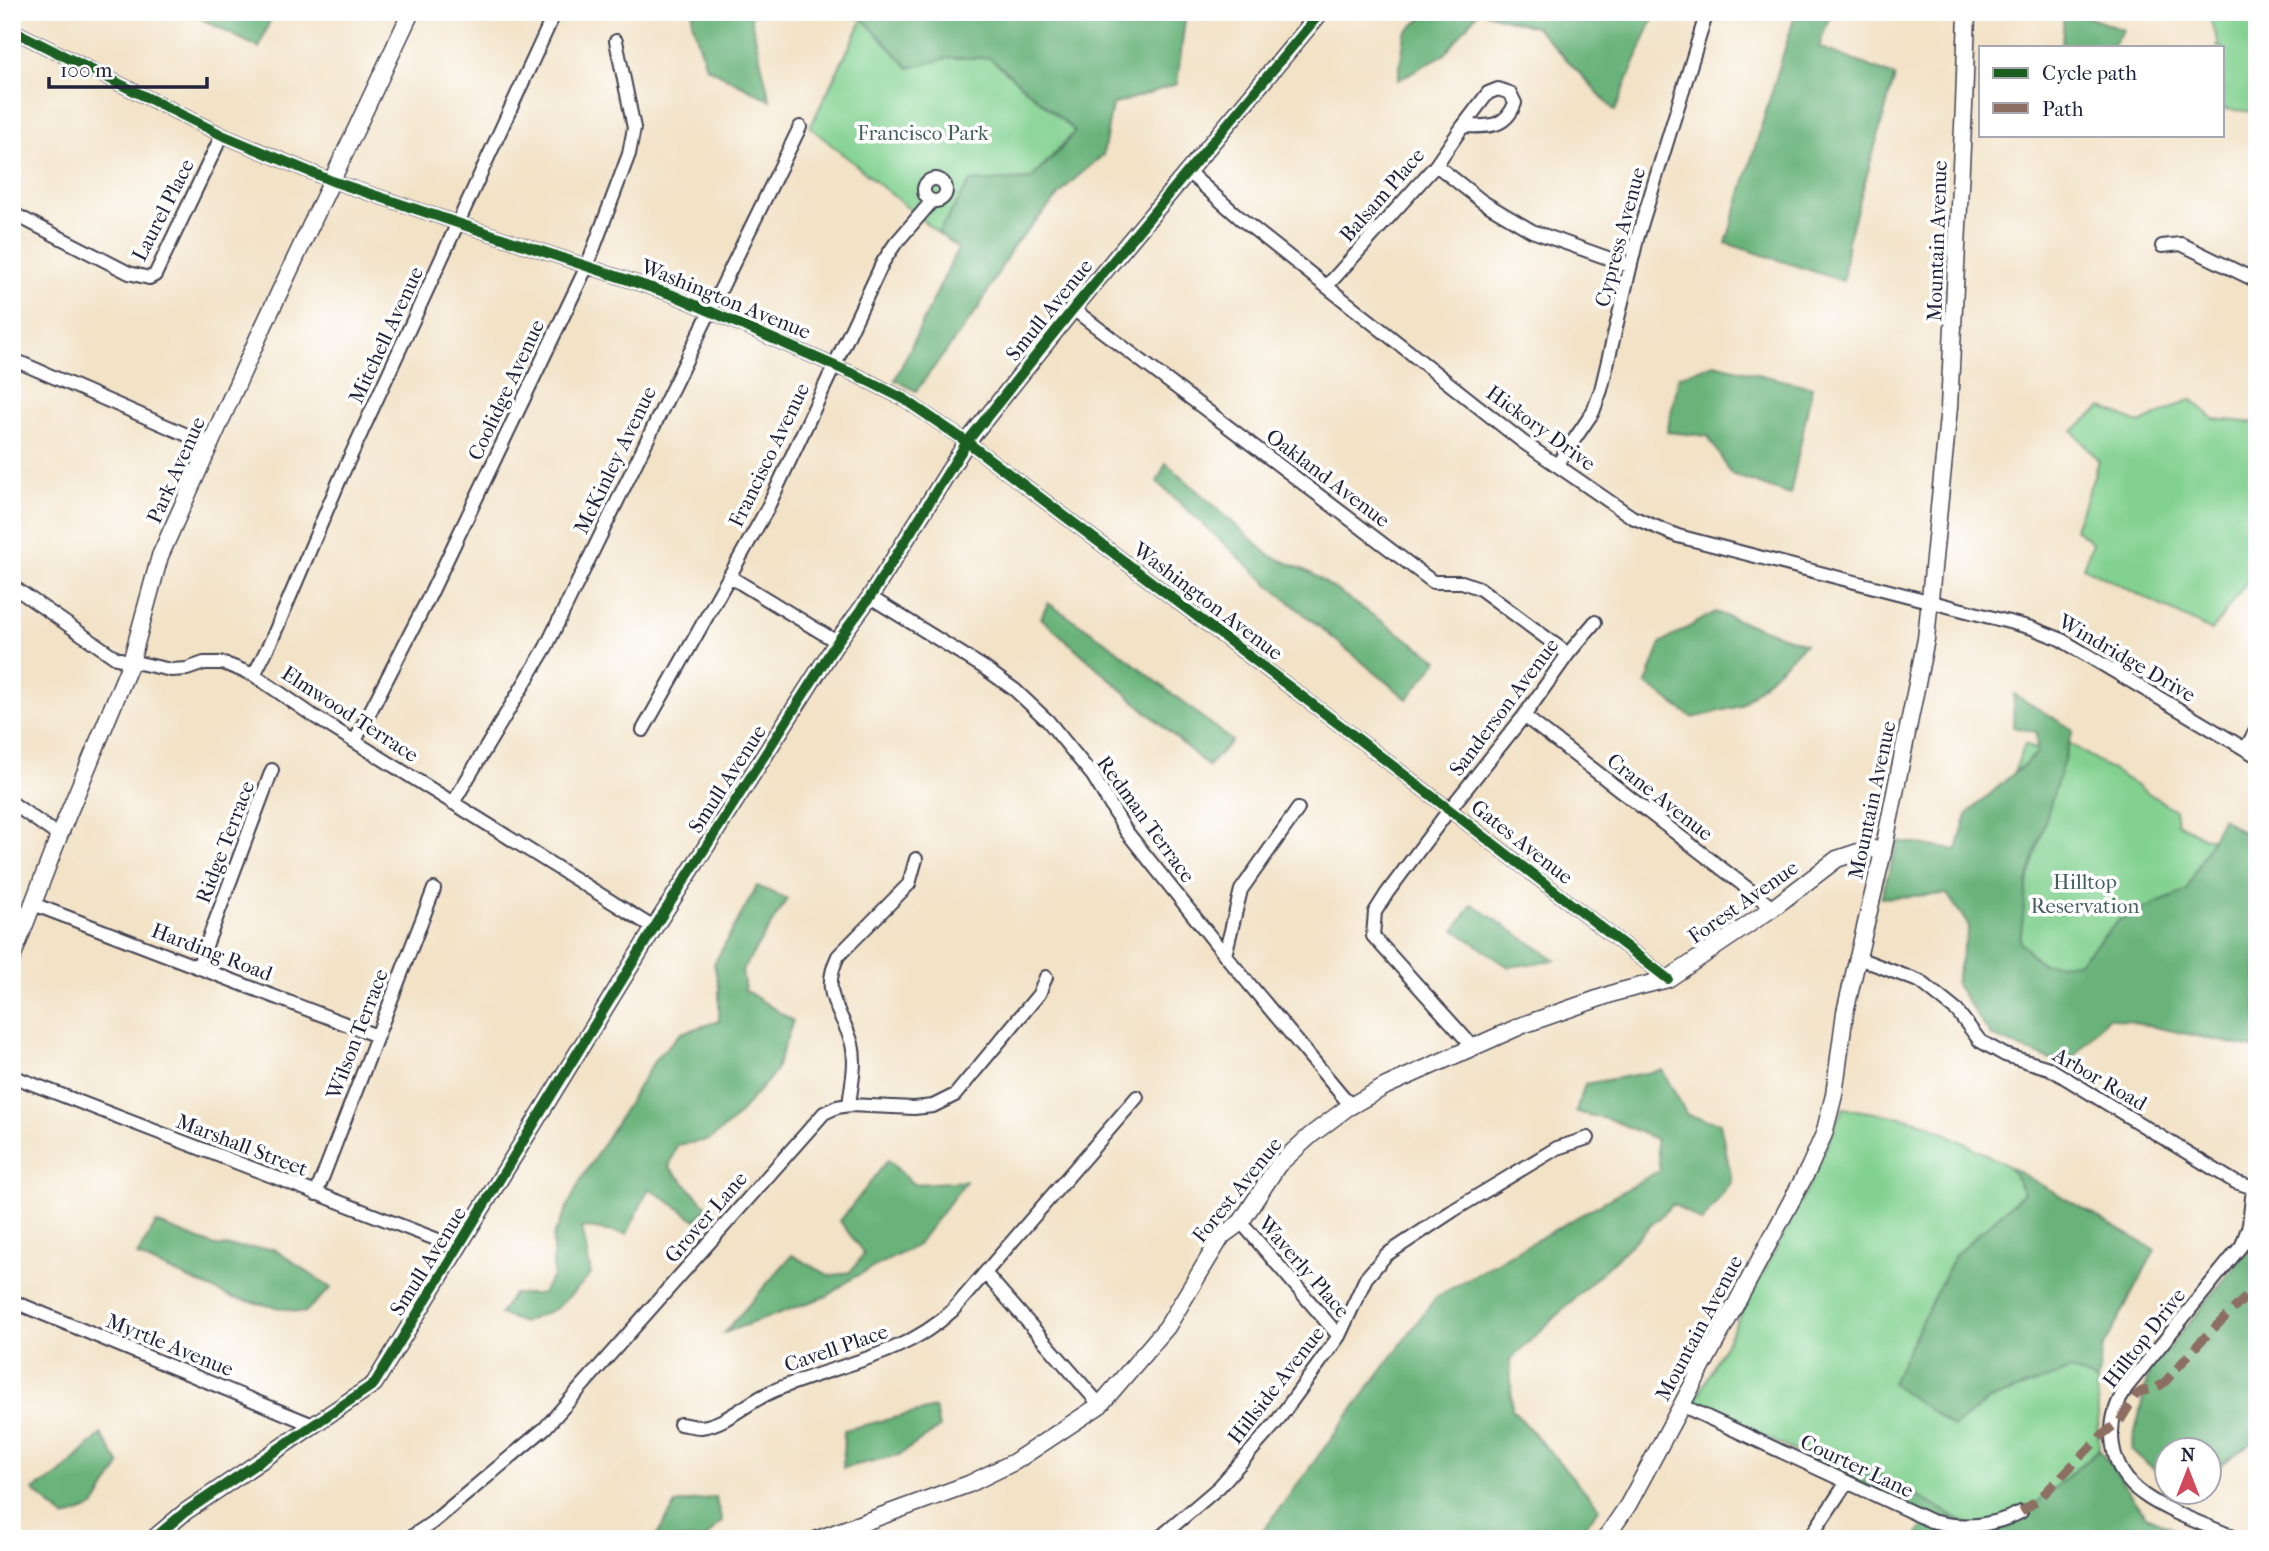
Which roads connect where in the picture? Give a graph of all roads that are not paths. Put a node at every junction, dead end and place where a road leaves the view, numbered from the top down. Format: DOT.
graph roads {
  1 [pos="411,12"];
  2 [pos="555,12"];
  3 [pos="1321,12"];
  4 [pos="1707,12"];
  5 [pos="1967,12"];
  6 [pos="12,30"];
  7 [pos="617,41"];
  8 [pos="1463,126"];
  9 [pos="800,127"];
  10 [pos="222,135"];
  11 [pos="1436,165"];
  12 [pos="1188,172"];
  13 [pos="332,181"];
  14 [pos="932,201"];
  15 [pos="12,213"];
  16 [pos="459,223"];
  17 [pos="2162,246"];
  18 [pos="587,266"];
  19 [pos="1630,266"];
  20 [pos="2257,282"];
  21 [pos="1327,286"];
  22 [pos="1073,309"];
  23 [pos="709,311"];
  24 [pos="12,359"];
  25 [pos="834,365"];
  26 [pos="967,442"];
  27 [pos="210,445"];
  28 [pos="1558,465"];
  29 [pos="729,576"];
  30 [pos="12,586"];
  31 [pos="870,597"];
  32 [pos="1931,603"];
  33 [pos="1595,622"];
  34 [pos="837,642"];
  35 [pos="1568,654"];
  36 [pos="131,662"];
  37 [pos="254,675"];
  38 [pos="1524,716"];
  39 [pos="2257,729"];
  40 [pos="643,730"];
  41 [pos="1353,735"];
  42 [pos="355,741"];
  43 [pos="2251,753"];
  44 [pos="272,770"];
  45 [pos="12,803"];
  46 [pos="453,803"];
  47 [pos="1298,810"];
  48 [pos="1449,810"];
  49 [pos="59,836"];
  50 [pos="1883,852"];
  51 [pos="916,859"];
  52 [pos="434,888"];
  53 [pos="33,904"];
  54 [pos="1773,908"];
  55 [pos="654,928"];
  56 [pos="1225,956"];
  57 [pos="12,958"];
  58 [pos="1858,958"];
  59 [pos="198,967"];
  60 [pos="1046,977"];
  61 [pos="1668,979"];
  62 [pos="377,1036"];
  63 [pos="1474,1048"];
  64 [pos="12,1076"];
  65 [pos="1137,1097"];
  66 [pos="849,1105"];
  67 [pos="1350,1106"];
  68 [pos="1588,1138"];
  69 [pos="2255,1189"];
  70 [pos="316,1194"];
  71 [pos="1241,1222"];
  72 [pos="459,1248"];
  73 [pos="985,1273"];
  74 [pos="12,1301"];
  75 [pos="1339,1336"];
  76 [pos="1100,1405"];
  77 [pos="1681,1405"];
  78 [pos="680,1424"];
  79 [pos="313,1425"];
  80 [pos="1847,1482"];
  81 [pos="2021,1512"];
  82 [pos="153,1539"];
  83 [pos="408,1539"];
  84 [pos="818,1539"];
  85 [pos="1158,1539"];
  86 [pos="1605,1539"];
  87 [pos="1809,1539"];
  88 [pos="2238,1539"];
  1 -- 13 [label="street, Park Avenue"];
  2 -- 16 [label="street, Mitchell Avenue"];
  3 -- 12 [label="street, Smull Avenue"];
  4 -- 19 [label="street, Cypress Avenue"];
  5 -- 32 [label="street, Mountain Avenue"];
  6 -- 10 [label="street, Washington Avenue"];
  7 -- 18 [label="street, Coolidge Avenue"];
  8 -- 11 [label="street, Balsam Place"];
  9 -- 23 [label="street, McKinley Avenue"];
  10 -- 13 [label="street, Washington Avenue"];
  10 -- 15 [label="street, Laurel Place"];
  11 -- 19 [label="street"];
  11 -- 21 [label="street, Balsam Place"];
  12 -- 21 [label="street, Hickory Drive"];
  12 -- 22 [label="street, Smull Avenue"];
  13 -- 16 [label="street, Washington Avenue"];
  13 -- 27 [label="street, Park Avenue"];
  14 -- 25 [label="street, Francisco Avenue"];
  16 -- 18 [label="street, Washington Avenue"];
  16 -- 37 [label="street, Mitchell Avenue"];
  17 -- 20 [label="street"];
  18 -- 23 [label="street, Washington Avenue"];
  18 -- 42 [label="street, Coolidge Avenue"];
  19 -- 28 [label="street, Cypress Avenue"];
  21 -- 28 [label="street, Hickory Drive"];
  22 -- 26 [label="street, Smull Avenue"];
  22 -- 35 [label="street, Oakland Avenue"];
  23 -- 25 [label="street, Washington Avenue"];
  23 -- 46 [label="street, McKinley Avenue"];
  24 -- 27 [label="street"];
  25 -- 26 [label="street, Washington Avenue"];
  25 -- 29 [label="street, Francisco Avenue"];
  26 -- 31 [label="street, Smull Avenue"];
  26 -- 41 [label="street, Washington Avenue"];
  27 -- 36 [label="street, Park Avenue"];
  28 -- 32 [label="street, Hickory Drive"];
  29 -- 34 [label="street"];
  29 -- 40 [label="street, Francisco Avenue"];
  30 -- 36 [label="street, Elmwood Terrace"];
  31 -- 34 [label="street, Smull Avenue"];
  31 -- 56 [label="street, Redman Terrace"];
  32 -- 43 [label="street, Windridge Drive"];
  32 -- 50 [label="street, Mountain Avenue"];
  33 -- 35 [label="street, Sanderson Avenue"];
  34 -- 55 [label="street, Smull Avenue"];
  35 -- 38 [label="street, Sanderson Avenue"];
  36 -- 37 [label="street, Elmwood Terrace"];
  36 -- 49 [label="street, Park Avenue"];
  37 -- 42 [label="street, Elmwood Terrace"];
  38 -- 48 [label="street, Sanderson Avenue"];
  38 -- 54 [label="street, Crane Avenue"];
  39 -- 43 [label="street"];
  41 -- 48 [label="street, Gates Avenue"];
  42 -- 46 [label="street, Elmwood Terrace"];
  44 -- 59 [label="street, Ridge Terrace"];
  45 -- 49 [label="street"];
  46 -- 55 [label="street, Elmwood Terrace"];
  47 -- 56 [label="street"];
  48 -- 61 [label="street, Gates Avenue"];
  48 -- 63 [label="street, Sanderson Avenue"];
  49 -- 53 [label="street, Park Avenue"];
  50 -- 54 [label="street, Forest Avenue"];
  50 -- 58 [label="street, Mountain Avenue"];
  51 -- 66 [label="street"];
  52 -- 62 [label="street, Wilson Terrace"];
  53 -- 57 [label="street, Park Avenue"];
  53 -- 59 [label="street, Harding Road"];
  54 -- 61 [label="street, Forest Avenue"];
  55 -- 72 [label="street, Smull Avenue"];
  56 -- 67 [label="street, Redman Terrace"];
  58 -- 69 [label="street, Arbor Road"];
  58 -- 77 [label="street, Mountain Avenue"];
  59 -- 62 [label="street, Harding Road"];
  60 -- 66 [label="street, Grover Lane"];
  61 -- 63 [label="street, Forest Avenue"];
  62 -- 70 [label="street, Wilson Terrace"];
  63 -- 67 [label="street, Forest Avenue"];
  64 -- 70 [label="street, Marshall Street"];
  65 -- 73 [label="street, Cavell Place"];
  66 -- 83 [label="street, Grover Lane"];
  67 -- 71 [label="street, Forest Avenue"];
  68 -- 75 [label="street, Hillside Avenue"];
  69 -- 88 [label="street, Hilltop Drive"];
  70 -- 72 [label="street, Marshall Street"];
  71 -- 75 [label="street, Waverly Place"];
  71 -- 76 [label="street, Forest Avenue"];
  72 -- 79 [label="street, Smull Avenue"];
  73 -- 76 [label="street"];
  73 -- 78 [label="street, Cavell Place"];
  74 -- 79 [label="street, Myrtle Avenue"];
  75 -- 85 [label="street, Hillside Avenue"];
  76 -- 84 [label="street, Forest Avenue"];
  77 -- 80 [label="street, Courter Lane"];
  77 -- 86 [label="street, Mountain Avenue"];
  79 -- 82 [label="street, Smull Avenue"];
  80 -- 81 [label="street, Courter Lane"];
  80 -- 87 [label="street"];
}
